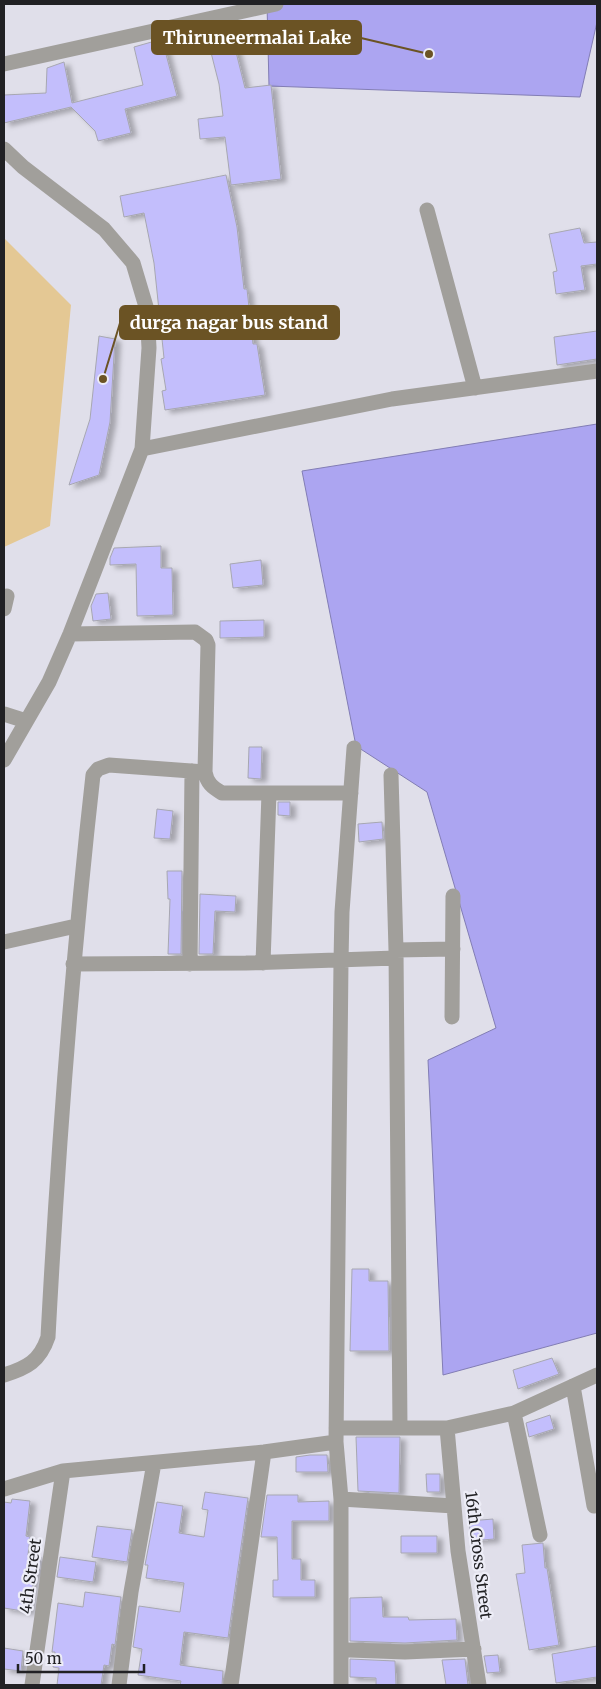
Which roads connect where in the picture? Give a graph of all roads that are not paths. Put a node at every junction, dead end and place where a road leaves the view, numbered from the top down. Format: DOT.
graph roads {
  1 [pos="276,4"];
  2 [pos="4,64"];
  3 [pos="4,149"];
  4 [pos="427,210"];
  5 [pos="597,371"];
  6 [pos="475,388"];
  7 [pos="142,449"];
  8 [pos="70,634"];
  9 [pos="4,714"];
  10 [pos="26,721"];
  11 [pos="354,748"];
  12 [pos="4,760"];
  13 [pos="198,772"];
  14 [pos="391,775"];
  15 [pos="269,793"];
  16 [pos="351,793"];
  17 [pos="453,896"];
  18 [pos="76,926"];
  19 [pos="4,942"];
  20 [pos="452,949"];
  21 [pos="396,954"];
  22 [pos="341,961"];
  23 [pos="262,963"];
  24 [pos="74,964"];
  25 [pos="190,964"];
  26 [pos="452,1017"];
  27 [pos="4,1375"];
  28 [pos="597,1375"];
  29 [pos="573,1386"];
  30 [pos="514,1413"];
  31 [pos="400,1428"];
  32 [pos="446,1428"];
  33 [pos="336,1435"];
  34 [pos="264,1452"];
  35 [pos="154,1463"];
  36 [pos="64,1471"];
  37 [pos="4,1489"];
  38 [pos="341,1499"];
  39 [pos="454,1506"];
  40 [pos="594,1506"];
  41 [pos="540,1535"];
  42 [pos="350,1650"];
  43 [pos="474,1650"];
  44 [pos="32,1685"];
  45 [pos="119,1685"];
  46 [pos="231,1685"];
  47 [pos="341,1685"];
  48 [pos="479,1685"];
  1 -- 2 [label="street"];
  3 -- 7 [label="street"];
  4 -- 6 [label="street"];
  5 -- 6 [label="street"];
  6 -- 7 [label="street"];
  7 -- 8 [label="street"];
  8 -- 10 [label="street"];
  8 -- 13 [label="street"];
  9 -- 10 [label="street"];
  10 -- 12 [label="street"];
  11 -- 16 [label="street"];
  13 -- 15 [label="street"];
  13 -- 18 [label="street"];
  13 -- 25 [label="street"];
  14 -- 21 [label="street"];
  15 -- 16 [label="street"];
  15 -- 23 [label="street"];
  16 -- 22 [label="street"];
  17 -- 20 [label="street"];
  18 -- 19 [label="street"];
  18 -- 24 [label="street"];
  20 -- 21 [label="street"];
  20 -- 26 [label="street"];
  21 -- 22 [label="street"];
  21 -- 31 [label="street"];
  22 -- 23 [label="street"];
  22 -- 33 [label="street"];
  23 -- 25 [label="street"];
  24 -- 25 [label="street"];
  24 -- 27 [label="street"];
  28 -- 29 [label="street"];
  29 -- 30 [label="street"];
  29 -- 40 [label="street"];
  30 -- 32 [label="street"];
  30 -- 41 [label="street"];
  31 -- 32 [label="street"];
  31 -- 33 [label="street"];
  32 -- 39 [label="street, 16th Cross Street"];
  33 -- 34 [label="street"];
  33 -- 38 [label="street"];
  34 -- 35 [label="street"];
  34 -- 46 [label="street"];
  35 -- 36 [label="street"];
  35 -- 45 [label="street"];
  36 -- 37 [label="street"];
  36 -- 44 [label="street, 4th Street"];
  38 -- 39 [label="street"];
  38 -- 47 [label="street"];
  39 -- 43 [label="street, 16th Cross Street"];
  42 -- 43 [label="street"];
  43 -- 48 [label="street, 16th Cross Street"];
}
